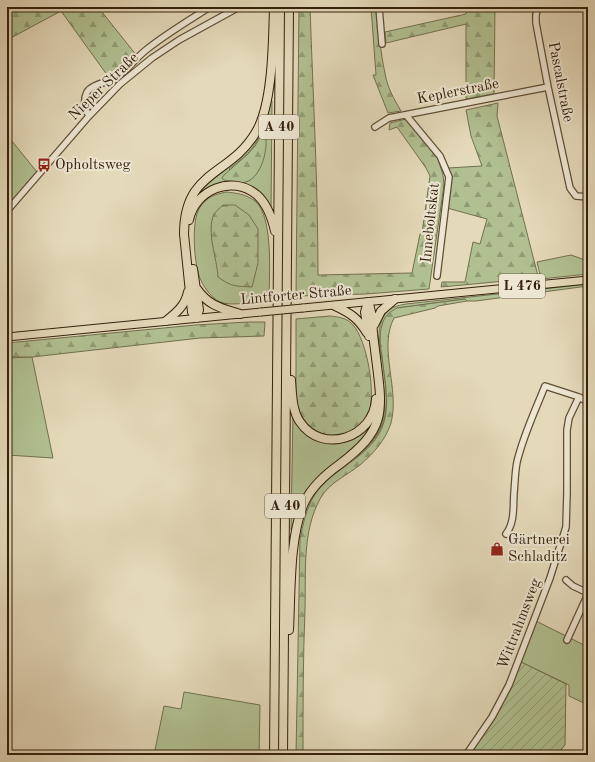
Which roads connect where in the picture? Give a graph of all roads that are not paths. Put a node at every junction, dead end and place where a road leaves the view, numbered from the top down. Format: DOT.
graph roads {
  1 [pos="210,7"];
  2 [pos="239,7"];
  3 [pos="274,7"];
  4 [pos="280,7"];
  5 [pos="289,7"];
  6 [pos="380,7"];
  7 [pos="539,7"];
  8 [pos="382,44"];
  9 [pos="548,87"];
  10 [pos="406,115"];
  11 [pos="89,116"];
  12 [pos="375,127"];
  13 [pos="588,197"];
  14 [pos="7,211"];
  15 [pos="278,247"];
  16 [pos="437,276"];
  17 [pos="588,280"];
  18 [pos="193,288"];
  19 [pos="395,299"];
  20 [pos="368,302"];
  21 [pos="335,306"];
  22 [pos="240,314"];
  23 [pos="196,318"];
  24 [pos="166,321"];
  25 [pos="286,333"];
  26 [pos="371,336"];
  27 [pos="7,337"];
  28 [pos="579,397"];
  29 [pos="588,402"];
  30 [pos="506,534"];
  31 [pos="566,580"];
  32 [pos="588,593"];
  33 [pos="567,640"];
  34 [pos="283,678"];
  35 [pos="274,755"];
  36 [pos="283,755"];
  37 [pos="466,755"];
  1 -- 11 [label="street"];
  2 -- 11 [label="street, Nieper Straße"];
  3 -- 18 [label="highway"];
  4 -- 15 [label="highway, A 40"];
  5 -- 25 [label="highway, A 40"];
  6 -- 8 [label="street"];
  7 -- 9 [label="street, Pascalstraße"];
  9 -- 10 [label="street, Keplerstraße"];
  9 -- 13 [label="street, Pascalstraße"];
  10 -- 12 [label="street, Keplerstraße"];
  10 -- 16 [label="street, Inneboltskat"];
  11 -- 14 [label="street, Nieper Straße"];
  15 -- 18 [label="highway"];
  15 -- 35 [label="highway, A 40"];
  17 -- 19 [label="main road, Lintforter Straße / L 476"];
  18 -- 22 [label="highway"];
  18 -- 23 [label="highway"];
  18 -- 24 [label="highway"];
  19 -- 20 [label="main road, Lintforter Straße / L 476"];
  19 -- 26 [label="highway"];
  20 -- 21 [label="main road, Lintforter Straße / L 476"];
  20 -- 26 [label="highway"];
  21 -- 22 [label="main road, Lintforter Straße / L 476, bridge"];
  21 -- 26 [label="highway"];
  22 -- 23 [label="main road, Lintforter Straße / L 476"];
  23 -- 24 [label="main road, Lintforter Straße / L 476"];
  24 -- 27 [label="main road, Lintforter Straße / L 476"];
  25 -- 26 [label="highway"];
  25 -- 34 [label="highway, A 40"];
  26 -- 34 [label="highway"];
  28 -- 29 [label="street"];
  28 -- 30 [label="street"];
  28 -- 37 [label="street, Wittrahmsweg"];
  31 -- 32 [label="street"];
  32 -- 33 [label="street"];
  34 -- 36 [label="highway, A 40"];
}
